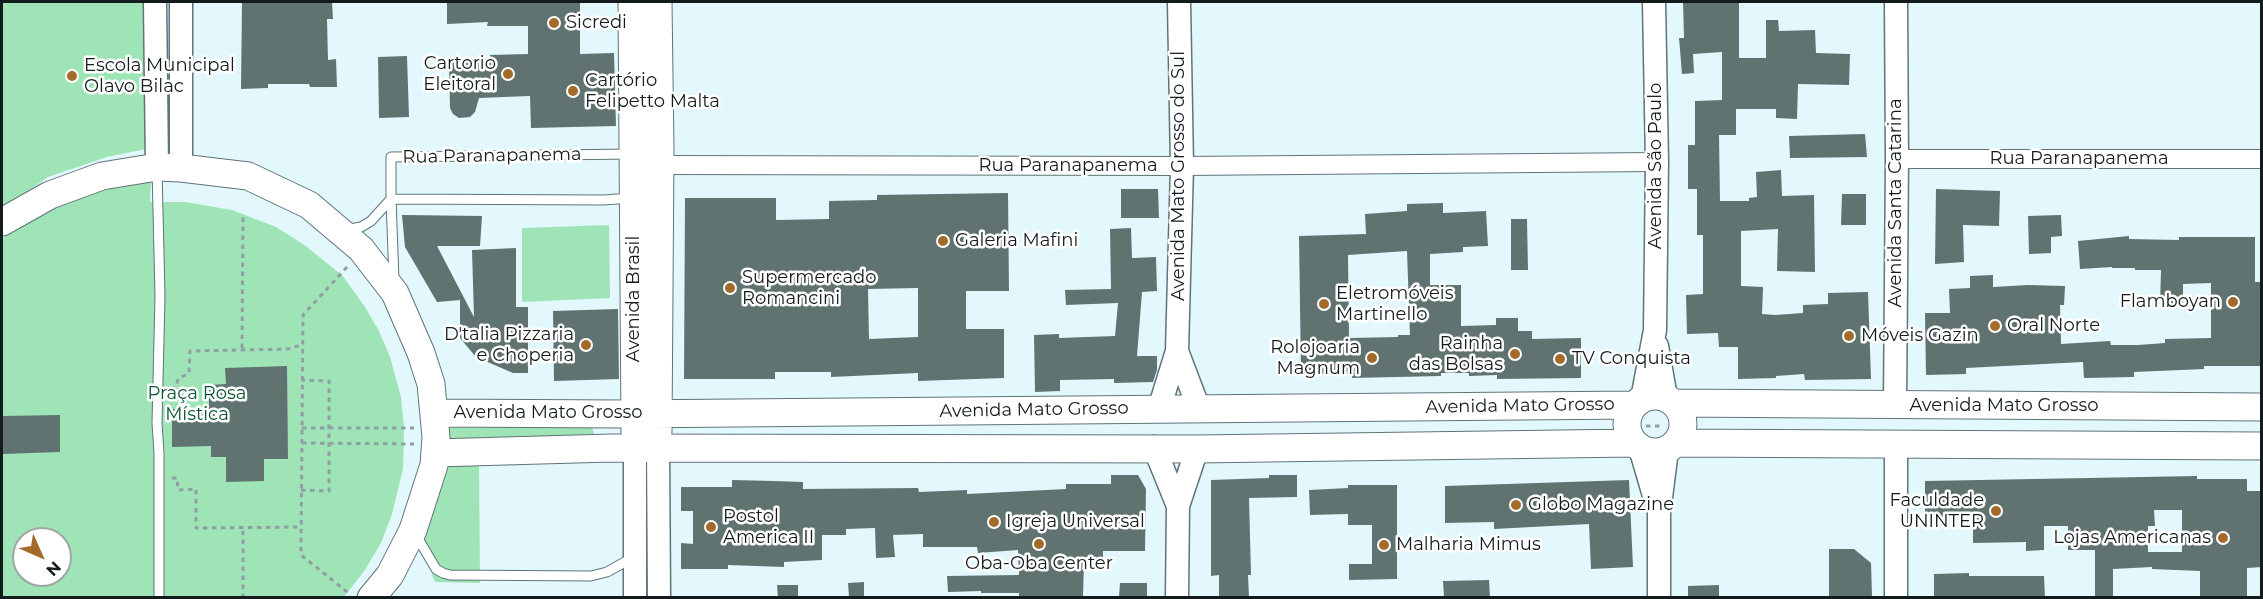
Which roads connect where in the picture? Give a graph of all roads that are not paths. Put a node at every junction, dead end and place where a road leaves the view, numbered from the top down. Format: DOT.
graph roads {
  1 [pos="154,2"];
  2 [pos="181,2"];
  3 [pos="632,2"];
  4 [pos="658,2"];
  5 [pos="1179,2"];
  6 [pos="1654,2"];
  7 [pos="1896,2"];
  8 [pos="634,154"];
  9 [pos="1897,159"];
  10 [pos="2262,159"];
  11 [pos="1657,162"];
  12 [pos="660,165"];
  13 [pos="1182,166"];
  14 [pos="169,167"];
  15 [pos="634,198"];
  16 [pos="391,199"];
  17 [pos="2,222"];
  18 [pos="340,231"];
  19 [pos="395,293"];
  20 [pos="1177,351"];
  21 [pos="1654,401"];
  22 [pos="1895,405"];
  23 [pos="2262,407"];
  24 [pos="1198,408"];
  25 [pos="1159,409"];
  26 [pos="646,414"];
  27 [pos="2262,420"];
  28 [pos="435,434"];
  29 [pos="1896,444"];
  30 [pos="1637,446"];
  31 [pos="1672,446"];
  32 [pos="2256,446"];
  33 [pos="1154,447"];
  34 [pos="646,448"];
  35 [pos="1197,449"];
  36 [pos="1178,506"];
  37 [pos="1659,513"];
  38 [pos="413,530"];
  39 [pos="634,557"];
  40 [pos="159,597"];
  41 [pos="371,597"];
  42 [pos="635,597"];
  43 [pos="659,597"];
  44 [pos="1177,597"];
  45 [pos="1659,597"];
  46 [pos="1896,597"];
  1 -- 14 [label="street"];
  2 -- 14 [label="street"];
  3 -- 8 [label="main road, Avenida Brasil"];
  4 -- 12 [label="main road, Avenida Brasil"];
  5 -- 13 [label="street, Avenida Mato Grosso do Sul"];
  6 -- 11 [label="street, Avenida São Paulo"];
  7 -- 9 [label="street, Avenida Santa Catarina"];
  8 -- 15 [label="main road, Avenida Brasil"];
  8 -- 16 [label="lane, Rua Paranapanema"];
  9 -- 10 [label="street, Rua Paranapanema"];
  9 -- 22 [label="street, Avenida Santa Catarina"];
  11 -- 13 [label="street, Rua Paranapanema"];
  11 -- 21 [label="street, Avenida São Paulo"];
  12 -- 13 [label="street, Rua Paranapanema"];
  12 -- 26 [label="main road, Avenida Brasil"];
  13 -- 20 [label="street, Avenida Mato Grosso do Sul"];
  14 -- 17 [label="main road, Avenida Mato Grosso"];
  14 -- 18 [label="main road, Avenida Mato Grosso"];
  14 -- 40 [label="lane"];
  15 -- 16 [label="lane"];
  15 -- 26 [label="main road, Avenida Brasil"];
  16 -- 18 [label="lane"];
  16 -- 19 [label="lane, Rua Paranapanema"];
  18 -- 19 [label="main road, Avenida Mato Grosso"];
  19 -- 28 [label="main road, Avenida Mato Grosso"];
  20 -- 24 [label="street"];
  20 -- 25 [label="street"];
  21 -- 22 [label="main road, Avenida Mato Grosso"];
  21 -- 24 [label="main road, Avenida Mato Grosso"];
  21 -- 30 [label="main road"];
  21 -- 31 [label="main road"];
  22 -- 23 [label="main road, Avenida Mato Grosso"];
  24 -- 25 [label="main road, Avenida Mato Grosso"];
  25 -- 26 [label="main road, Avenida Mato Grosso"];
  26 -- 28 [label="main road, Avenida Mato Grosso"];
  26 -- 34 [label="main road, Avenida Brasil"];
  27 -- 32 [label="main road"];
  28 -- 34 [label="main road, Avenida Mato Grosso"];
  28 -- 38 [label="main road, Avenida Mato Grosso"];
  29 -- 31 [label="main road"];
  29 -- 32 [label="main road"];
  29 -- 46 [label="street"];
  30 -- 31 [label="main road"];
  30 -- 35 [label="main road, Avenida Mato Grosso"];
  30 -- 37 [label="street"];
  31 -- 37 [label="street"];
  33 -- 34 [label="main road, Avenida Mato Grosso"];
  33 -- 35 [label="main road, Avenida Mato Grosso"];
  33 -- 36 [label="street"];
  34 -- 39 [label="street, Avenida Brasil"];
  34 -- 43 [label="street, Avenida Brasil"];
  35 -- 36 [label="street"];
  36 -- 44 [label="street"];
  37 -- 45 [label="street"];
  38 -- 39 [label="lane"];
  38 -- 41 [label="main road, Avenida Mato Grosso"];
  39 -- 42 [label="street, Avenida Brasil"];
}
